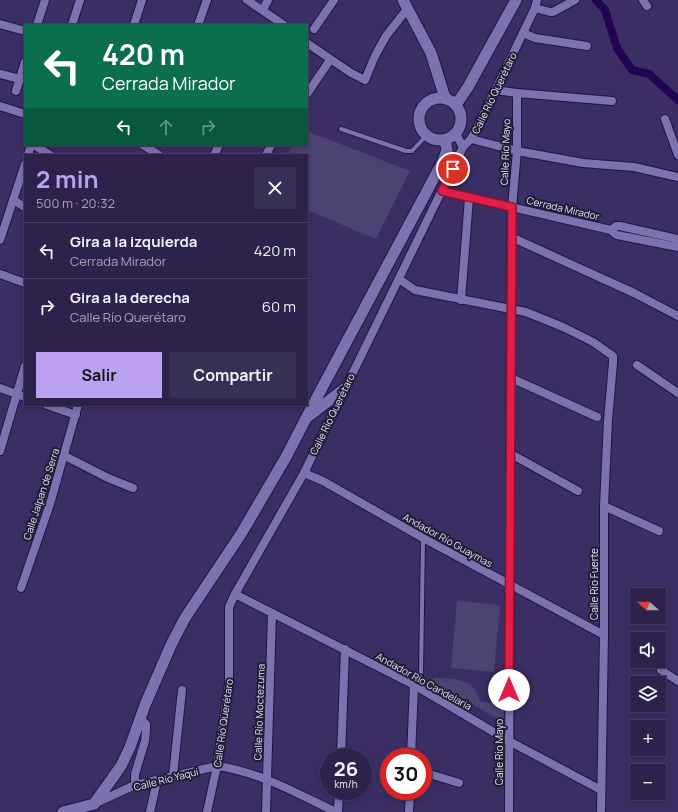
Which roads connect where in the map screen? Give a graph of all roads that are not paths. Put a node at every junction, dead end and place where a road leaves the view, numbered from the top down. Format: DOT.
graph roads {
  1 [pos="45,0"];
  2 [pos="80,0"];
  3 [pos="142,0"];
  4 [pos="207,0"];
  5 [pos="247,0"];
  6 [pos="268,0"];
  7 [pos="334,0"];
  8 [pos="516,0"];
  9 [pos="575,0"];
  10 [pos="406,4"];
  11 [pos="536,4"];
  12 [pos="263,10"];
  13 [pos="0,24"];
  14 [pos="37,24"];
  15 [pos="72,24"];
  16 [pos="134,24"];
  17 [pos="198,24"];
  18 [pos="281,24"];
  19 [pos="314,29"];
  20 [pos="24,31"];
  21 [pos="523,33"];
  22 [pos="309,45"];
  23 [pos="587,46"];
  24 [pos="330,60"];
  25 [pos="24,65"];
  26 [pos="0,74"];
  27 [pos="20,79"];
  28 [pos="495,90"];
  29 [pos="16,91"];
  30 [pos="308,93"];
  31 [pos="517,93"];
  32 [pos="445,98"];
  33 [pos="612,101"];
  34 [pos="456,105"];
  35 [pos="0,106"];
  36 [pos="24,114"];
  37 [pos="665,119"];
  38 [pos="341,129"];
  39 [pos="456,134"];
  40 [pos="426,136"];
  41 [pos="471,139"];
  42 [pos="445,140"];
  43 [pos="35,146"];
  44 [pos="146,146"];
  45 [pos="463,147"];
  46 [pos="156,150"];
  47 [pos="518,151"];
  48 [pos="48,154"];
  49 [pos="678,155"];
  50 [pos="24,167"];
  51 [pos="678,177"];
  52 [pos="442,191"];
  53 [pos="469,198"];
  54 [pos="13,200"];
  55 [pos="24,207"];
  56 [pos="512,207"];
  57 [pos="611,230"];
  58 [pos="512,237"];
  59 [pos="678,239"];
  60 [pos="0,240"];
  61 [pos="678,246"];
  62 [pos="0,274"];
  63 [pos="399,279"];
  64 [pos="24,283"];
  65 [pos="461,300"];
  66 [pos="511,309"];
  67 [pos="678,316"];
  68 [pos="637,365"];
  69 [pos="24,369"];
  70 [pos="511,378"];
  71 [pos="0,388"];
  72 [pos="344,389"];
  73 [pos="678,393"];
  74 [pos="16,394"];
  75 [pos="24,397"];
  76 [pos="51,406"];
  77 [pos="78,406"];
  78 [pos="76,415"];
  79 [pos="308,416"];
  80 [pos="597,417"];
  81 [pos="0,451"];
  82 [pos="511,454"];
  83 [pos="65,456"];
  84 [pos="304,473"];
  85 [pos="133,488"];
  86 [pos="578,491"];
  87 [pos="604,506"];
  88 [pos="659,531"];
  89 [pos="423,538"];
  90 [pos="510,585"];
  91 [pos="21,588"];
  92 [pos="235,594"];
  93 [pos="272,613"];
  94 [pos="604,635"];
  95 [pos="345,649"];
  96 [pos="661,670"];
  97 [pos="421,675"];
  98 [pos="678,681"];
  99 [pos="414,685"];
  100 [pos="182,690"];
  101 [pos="140,718"];
  102 [pos="509,742"];
  103 [pos="341,748"];
  104 [pos="411,748"];
  105 [pos="217,766"];
  106 [pos="432,775"];
  107 [pos="173,776"];
  108 [pos="267,779"];
  109 [pos="157,781"];
  110 [pos="459,783"];
  111 [pos="135,785"];
  112 [pos="601,790"];
  113 [pos="338,800"];
  114 [pos="410,800"];
  115 [pos="94,804"];
  116 [pos="63,812"];
  117 [pos="74,812"];
  118 [pos="150,812"];
  119 [pos="207,812"];
  120 [pos="266,812"];
  121 [pos="337,812"];
  122 [pos="409,812"];
  123 [pos="509,812"];
  124 [pos="601,812"];
  1 -- 14 [label="street"];
  2 -- 15 [label="street"];
  3 -- 16 [label="street"];
  4 -- 17 [label="street"];
  5 -- 12 [label="street"];
  6 -- 12 [label="street"];
  7 -- 19 [label="street"];
  8 -- 34 [label="main road"];
  9 -- 11 [label="street"];
  10 -- 24 [label="street"];
  10 -- 32 [label="main road"];
  11 -- 21 [label="street, Calle Río Querétaro"];
  12 -- 18 [label="street"];
  13 -- 20 [label="street"];
  21 -- 23 [label="street"];
  21 -- 28 [label="street, Calle Río Querétaro"];
  22 -- 24 [label="street"];
  24 -- 30 [label="street"];
  25 -- 27 [label="street"];
  26 -- 27 [label="street"];
  27 -- 29 [label="street"];
  28 -- 31 [label="street"];
  28 -- 41 [label="street, Calle Río Querétaro"];
  31 -- 33 [label="street"];
  31 -- 47 [label="street, Calle Río Mayo"];
  32 -- 34 [label="main road"];
  32 -- 40 [label="main road"];
  34 -- 39 [label="main road"];
  35 -- 36 [label="street"];
  37 -- 49 [label="street"];
  38 -- 40 [label="lane"];
  39 -- 42 [label="main road"];
  39 -- 45 [label="street"];
  40 -- 42 [label="main road"];
  41 -- 45 [label="street, Calle Río Querétaro"];
  41 -- 47 [label="street"];
  42 -- 79 [label="main road, Calle Río Querétaro"];
  43 -- 48 [label="street"];
  44 -- 46 [label="street"];
  45 -- 52 [label="street, Calle Río Querétaro"];
  47 -- 51 [label="street"];
  47 -- 56 [label="street, Calle Río Mayo"];
  50 -- 54 [label="street"];
  52 -- 53 [label="street, Cerrada Mirador"];
  52 -- 63 [label="street, Calle Río Querétaro"];
  53 -- 56 [label="street, Cerrada Mirador"];
  53 -- 65 [label="street"];
  54 -- 55 [label="street"];
  54 -- 60 [label="street"];
  56 -- 57 [label="street, Cerrada Mirador"];
  56 -- 58 [label="street, Calle Río Mayo"];
  57 -- 59 [label="street, Cerrada Mirador"];
  57 -- 61 [label="street"];
  58 -- 66 [label="street, Calle Río Mayo"];
  58 -- 67 [label="street"];
  62 -- 64 [label="street"];
  63 -- 65 [label="street"];
  63 -- 72 [label="street, Calle Río Querétaro"];
  65 -- 66 [label="street"];
  66 -- 70 [label="street, Calle Río Mayo"];
  66 -- 87 [label="street, Calle Río Fuerte"];
  68 -- 73 [label="street"];
  69 -- 74 [label="street"];
  70 -- 80 [label="street"];
  70 -- 82 [label="street, Calle Río Mayo"];
  71 -- 74 [label="street"];
  72 -- 79 [label="main road"];
  72 -- 84 [label="street, Calle Río Querétaro"];
  74 -- 75 [label="street"];
  74 -- 81 [label="street"];
  76 -- 78 [label="street"];
  77 -- 78 [label="street, Calle Jalpan de Serra"];
  78 -- 83 [label="street, Calle Jalpan de Serra"];
  79 -- 101 [label="main road, Calle Río Querétaro"];
  82 -- 86 [label="street"];
  82 -- 90 [label="street, Calle Río Mayo"];
  83 -- 85 [label="street"];
  83 -- 91 [label="street, Calle Jalpan de Serra"];
  84 -- 89 [label="street, Andador Río Guaymas"];
  84 -- 92 [label="street, Calle Río Querétaro"];
  87 -- 88 [label="street"];
  87 -- 94 [label="street, Calle Río Fuerte"];
  89 -- 90 [label="street, Andador Río Guaymas"];
  89 -- 97 [label="lane"];
  90 -- 94 [label="street, Andador Río Guaymas"];
  90 -- 102 [label="street, Calle Río Mayo"];
  92 -- 93 [label="street, Andador Río Candelaria"];
  92 -- 105 [label="street, Calle Río Querétaro"];
  93 -- 95 [label="street, Andador Río Candelaria"];
  93 -- 108 [label="street, Calle Río Moctezuma"];
  94 -- 112 [label="street, Calle Río Fuerte"];
  95 -- 99 [label="street, Andador Río Candelaria"];
  95 -- 103 [label="street"];
  96 -- 98 [label="street"];
  99 -- 102 [label="street, Andador Río Candelaria"];
  99 -- 104 [label="street"];
  100 -- 107 [label="street"];
  101 -- 111 [label="street"];
  101 -- 115 [label="main road, Calle Río Querétaro"];
  102 -- 112 [label="street, Andador Río Candelaria"];
  102 -- 123 [label="street, Calle Río Mayo"];
  105 -- 107 [label="street, Calle Río Yaqui"];
  105 -- 108 [label="street, Calle Río Yaqui"];
  105 -- 119 [label="street, Calle Río Querétaro"];
  106 -- 110 [label="street"];
  107 -- 109 [label="street, Calle Río Yaqui"];
  108 -- 120 [label="street, Calle Río Moctezuma"];
  108 -- 121 [label="street, Calle Río Yaqui"];
  109 -- 111 [label="street, Calle Río Yaqui"];
  109 -- 118 [label="street"];
  111 -- 115 [label="street, Calle Río Yaqui"];
  112 -- 124 [label="street, Calle Río Fuerte"];
  113 -- 121 [label="street"];
  114 -- 122 [label="street"];
  115 -- 116 [label="main road, Calle Río Yaqui"];
  115 -- 117 [label="main road"];
}
